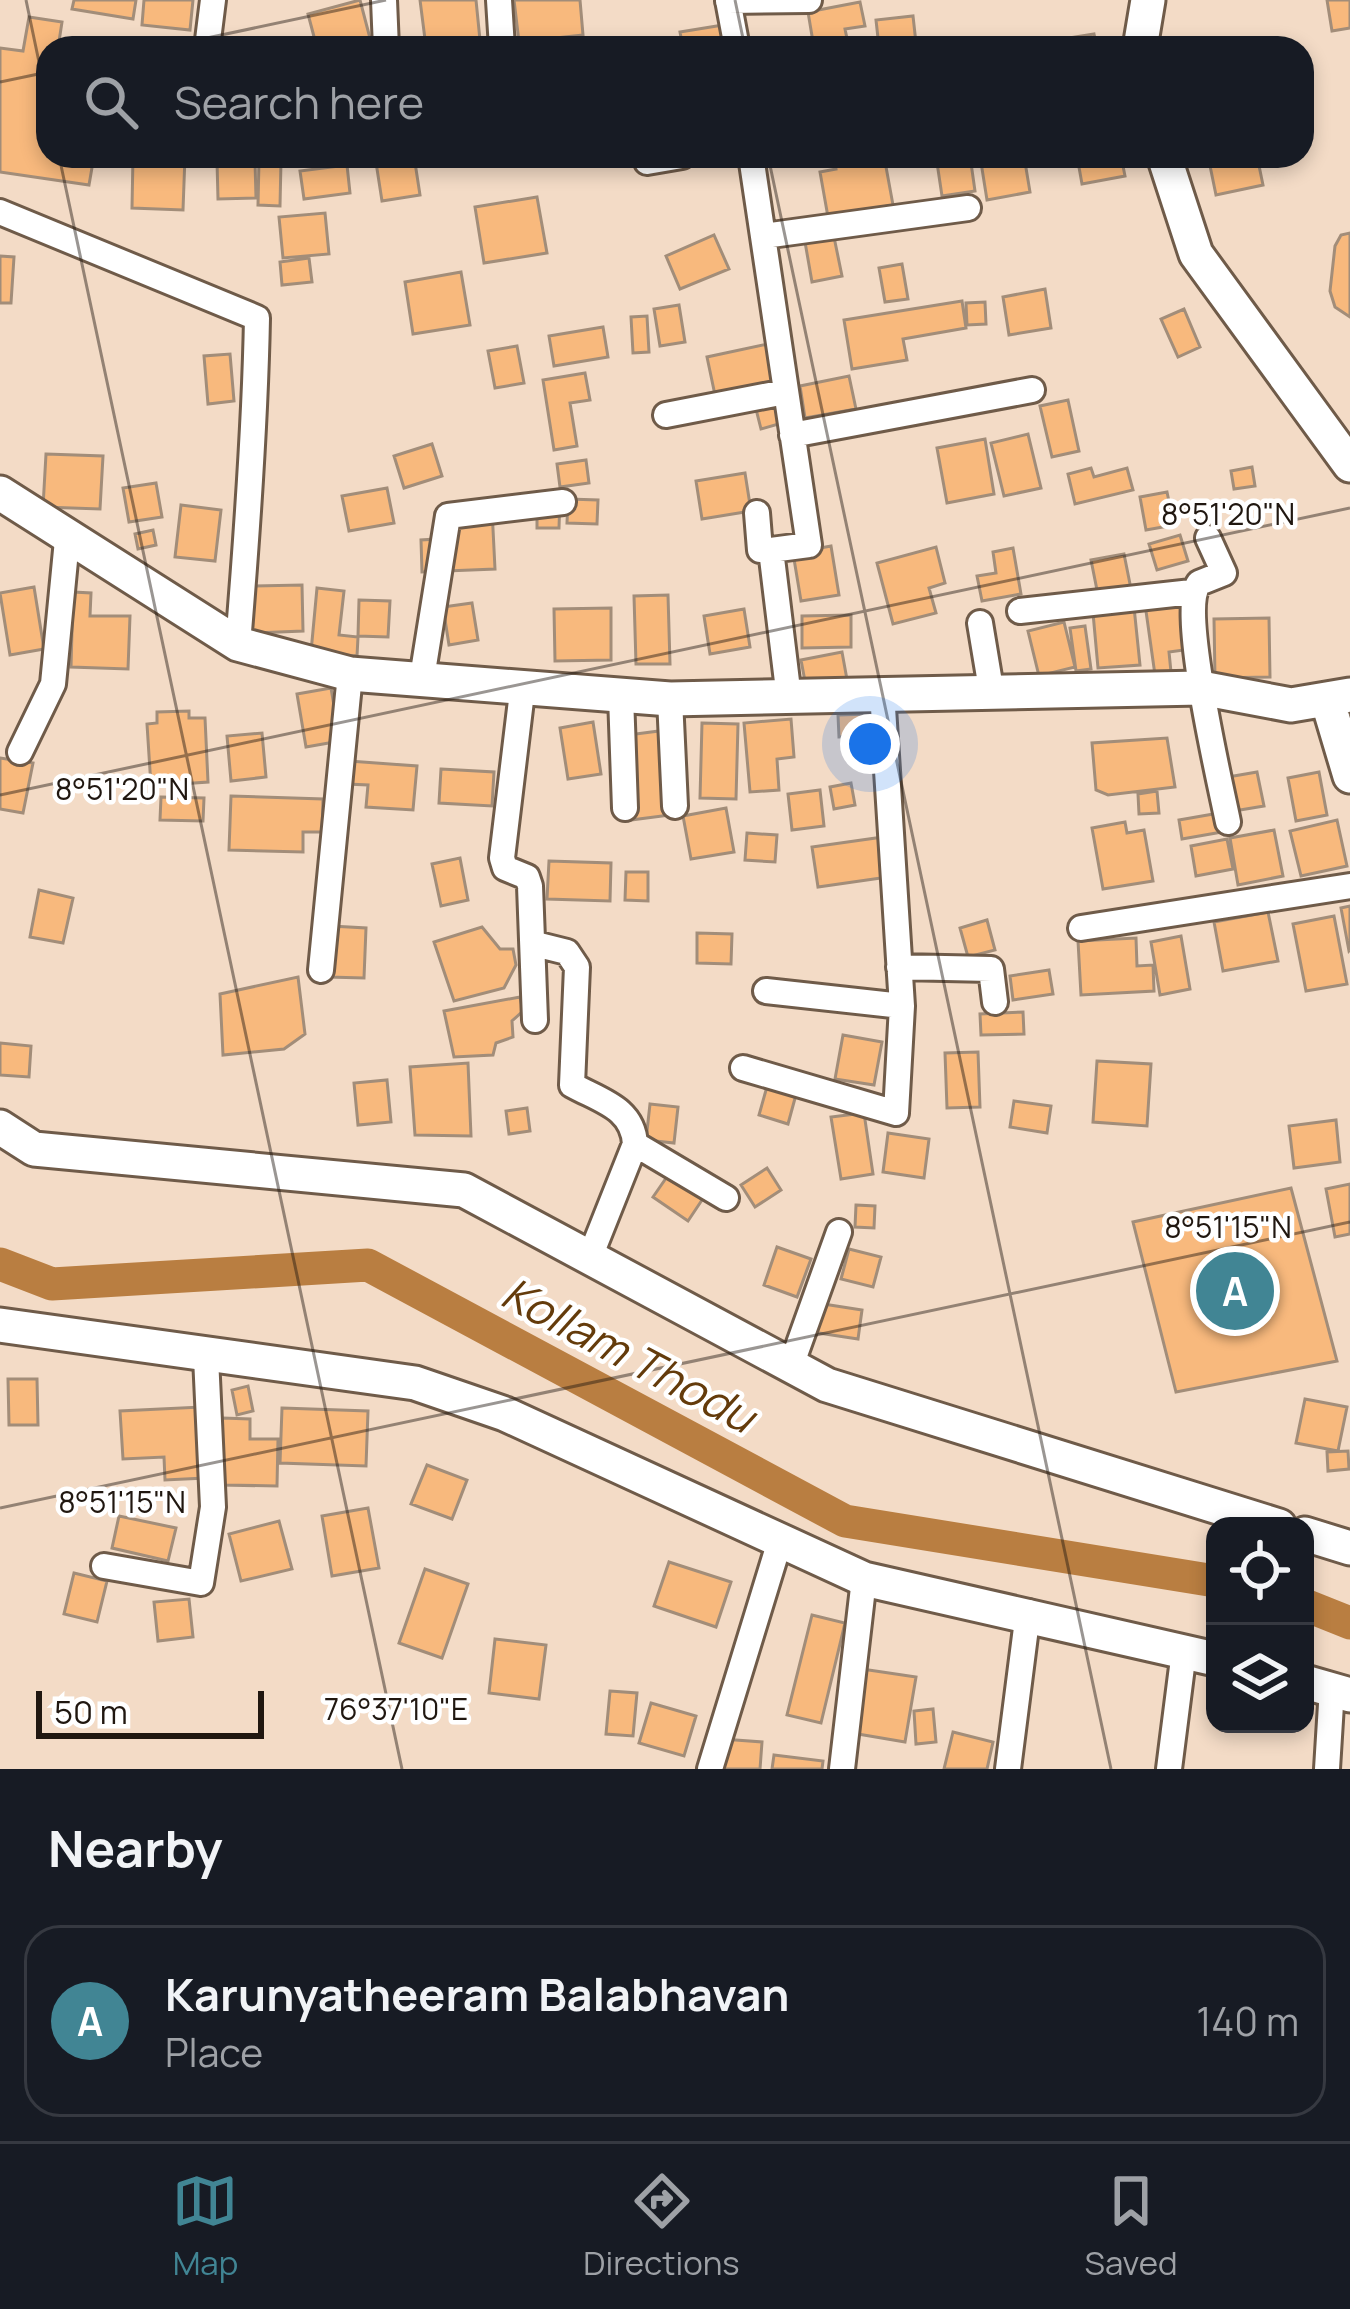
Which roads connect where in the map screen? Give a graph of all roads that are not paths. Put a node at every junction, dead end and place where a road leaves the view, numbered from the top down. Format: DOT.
graph roads {
  1 [pos="213,0"];
  2 [pos="384,0"];
  3 [pos="499,0"];
  4 [pos="728,0"];
  5 [pos="808,0"];
  6 [pos="1148,0"];
  7 [pos="208,36"];
  8 [pos="386,36"];
  9 [pos="501,36"];
  10 [pos="735,36"];
  11 [pos="1142,36"];
  12 [pos="753,168"];
  13 [pos="1168,168"];
  14 [pos="968,208"];
  15 [pos="0,212"];
  16 [pos="764,236"];
  17 [pos="1032,390"];
  18 [pos="785,392"];
  19 [pos="666,415"];
  20 [pos="792,435"];
  21 [pos="1350,465"];
  22 [pos="0,493"];
  23 [pos="563,502"];
  24 [pos="757,513"];
  25 [pos="1208,538"];
  26 [pos="67,540"];
  27 [pos="770,550"];
  28 [pos="1192,592"];
  29 [pos="1020,611"];
  30 [pos="980,623"];
  31 [pos="238,644"];
  32 [pos="350,674"];
  33 [pos="422,678"];
  34 [pos="1201,688"];
  35 [pos="991,689"];
  36 [pos="522,692"];
  37 [pos="882,692"];
  38 [pos="621,696"];
  39 [pos="1339,697"];
  40 [pos="789,698"];
  41 [pos="670,699"];
  42 [pos="20,752"];
  43 [pos="1350,776"];
  44 [pos="675,806"];
  45 [pos="626,808"];
  46 [pos="1228,822"];
  47 [pos="1350,886"];
  48 [pos="1081,928"];
  49 [pos="535,944"];
  50 [pos="899,968"];
  51 [pos="321,970"];
  52 [pos="766,991"];
  53 [pos="995,1003"];
  54 [pos="902,1006"];
  55 [pos="535,1020"];
  56 [pos="743,1068"];
  57 [pos="0,1126"];
  58 [pos="635,1144"];
  59 [pos="726,1198"];
  60 [pos="839,1232"];
  61 [pos="590,1257"];
  62 [pos="0,1325"];
  63 [pos="206,1357"];
  64 [pos="791,1366"];
  65 [pos="1250,1517"];
  66 [pos="1314,1537"];
  67 [pos="778,1544"];
  68 [pos="1350,1548"];
  69 [pos="104,1566"];
  70 [pos="864,1580"];
  71 [pos="1028,1612"];
  72 [pos="1199,1654"];
  73 [pos="1329,1688"];
  74 [pos="710,1769"];
  75 [pos="842,1769"];
  76 [pos="1008,1769"];
  77 [pos="1169,1769"];
  78 [pos="1327,1769"];
  1 -- 7 [label="street"];
  2 -- 8 [label="street"];
  3 -- 9 [label="street"];
  4 -- 5 [label="street"];
  4 -- 10 [label="street"];
  6 -- 11 [label="street"];
  12 -- 16 [label="street"];
  13 -- 21 [label="street"];
  14 -- 16 [label="street"];
  15 -- 31 [label="street"];
  16 -- 18 [label="street"];
  17 -- 20 [label="street"];
  18 -- 19 [label="street"];
  18 -- 20 [label="street"];
  20 -- 27 [label="street"];
  22 -- 26 [label="street"];
  23 -- 33 [label="street"];
  24 -- 27 [label="street"];
  25 -- 28 [label="street"];
  26 -- 31 [label="street"];
  26 -- 42 [label="street"];
  27 -- 40 [label="street"];
  28 -- 29 [label="street"];
  28 -- 34 [label="street"];
  30 -- 35 [label="street"];
  31 -- 32 [label="street"];
  32 -- 33 [label="street"];
  32 -- 51 [label="street"];
  33 -- 36 [label="street"];
  34 -- 35 [label="street"];
  34 -- 39 [label="street"];
  34 -- 46 [label="street"];
  35 -- 37 [label="street"];
  36 -- 38 [label="street"];
  36 -- 49 [label="street"];
  37 -- 40 [label="street"];
  37 -- 50 [label="street"];
  38 -- 41 [label="street"];
  38 -- 45 [label="street"];
  39 -- 43 [label="street"];
  40 -- 41 [label="street"];
  41 -- 44 [label="street"];
  47 -- 48 [label="street"];
  49 -- 55 [label="street"];
  49 -- 58 [label="street"];
  50 -- 53 [label="street"];
  50 -- 54 [label="street"];
  52 -- 54 [label="street"];
  54 -- 56 [label="street"];
  57 -- 61 [label="street"];
  58 -- 59 [label="street"];
  58 -- 61 [label="street"];
  60 -- 64 [label="street"];
  61 -- 64 [label="street"];
  62 -- 63 [label="street"];
  63 -- 67 [label="street"];
  63 -- 69 [label="street"];
  64 -- 65 [label="street"];
  66 -- 68 [label="street"];
  67 -- 70 [label="street"];
  67 -- 74 [label="street"];
  70 -- 71 [label="street"];
  70 -- 75 [label="street"];
  71 -- 72 [label="street"];
  71 -- 76 [label="street"];
  72 -- 77 [label="street"];
  73 -- 78 [label="street"];
}
